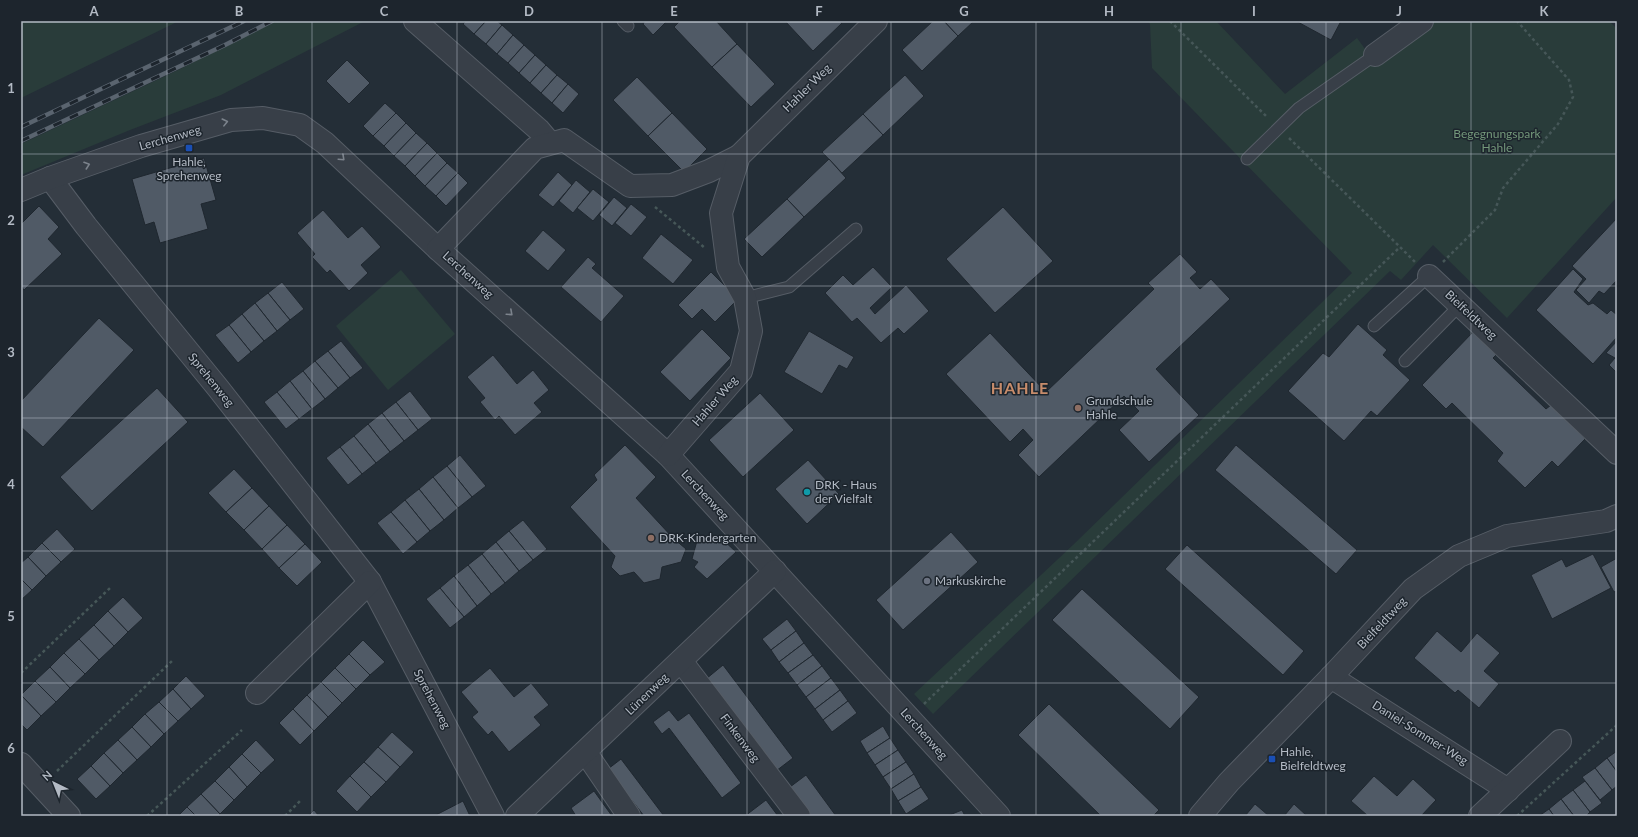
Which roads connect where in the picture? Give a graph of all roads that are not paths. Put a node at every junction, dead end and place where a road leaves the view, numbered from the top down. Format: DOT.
graph roads {
  1 [pos="415,21"];
  2 [pos="876,21"];
  3 [pos="1422,21"];
  4 [pos="1375,55"];
  5 [pos="550,143"];
  6 [pos="739,156"];
  7 [pos="1247,159"];
  8 [pos="50,178"];
  9 [pos="21,190"];
  10 [pos="856,229"];
  11 [pos="438,248"];
  12 [pos="1429,276"];
  13 [pos="745,298"];
  14 [pos="1460,305"];
  15 [pos="1374,326"];
  16 [pos="1405,361"];
  17 [pos="1617,453"];
  18 [pos="668,455"];
  19 [pos="1617,516"];
  20 [pos="775,571"];
  21 [pos="370,582"];
  22 [pos="681,661"];
  23 [pos="1331,677"];
  24 [pos="257,693"];
  25 [pos="1560,742"];
  26 [pos="586,753"];
  27 [pos="21,764"];
  28 [pos="1508,790"];
  29 [pos="69,816"];
  30 [pos="494,816"];
  31 [pos="518,816"];
  32 [pos="629,816"];
  33 [pos="799,816"];
  34 [pos="999,816"];
  35 [pos="1200,816"];
  36 [pos="1480,816"];
  1 -- 5 [label="street"];
  2 -- 6 [label="street, Hahler Weg"];
  3 -- 4 [label="street"];
  4 -- 7 [label="lane"];
  5 -- 6 [label="street, Hahler Weg"];
  5 -- 11 [label="street, Lerchenweg"];
  6 -- 13 [label="street, Hahler Weg"];
  8 -- 9 [label="street, Lerchenweg"];
  8 -- 11 [label="street, Lerchenweg, one-way"];
  8 -- 21 [label="street, Sprehenweg"];
  10 -- 13 [label="lane"];
  11 -- 18 [label="street, Lerchenweg, one-way"];
  12 -- 14 [label="street, Bielfeldtweg"];
  12 -- 15 [label="lane"];
  13 -- 18 [label="street, Hahler Weg"];
  14 -- 16 [label="lane"];
  14 -- 17 [label="street, Bielfeldtweg"];
  18 -- 20 [label="street, Lerchenweg"];
  19 -- 23 [label="street, Bielfeldtweg"];
  20 -- 22 [label="street, Lünenweg"];
  20 -- 34 [label="street, Lerchenweg"];
  21 -- 24 [label="street"];
  21 -- 30 [label="street, Sprehenweg"];
  22 -- 26 [label="street, Lünenweg"];
  22 -- 33 [label="street, Finkenweg"];
  23 -- 28 [label="street, Daniel-Sommer-Weg"];
  23 -- 35 [label="street, Bielfeldtweg"];
  25 -- 28 [label="street"];
  26 -- 31 [label="street, Lünenweg"];
  26 -- 32 [label="street"];
  27 -- 29 [label="street"];
  28 -- 36 [label="street"];
}
